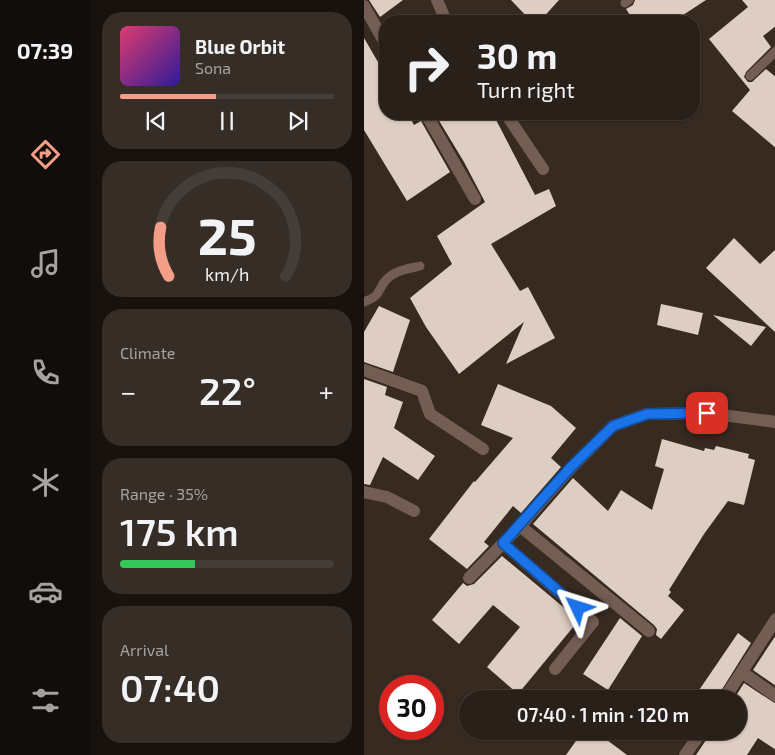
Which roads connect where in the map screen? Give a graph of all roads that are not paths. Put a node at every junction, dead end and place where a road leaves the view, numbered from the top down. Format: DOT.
graph roads {
  1 [pos="437,0"];
  2 [pos="364,6"];
  3 [pos="443,15"];
  4 [pos="379,32"];
  5 [pos="775,51"];
  6 [pos="750,76"];
  7 [pos="429,120"];
  8 [pos="510,120"];
  9 [pos="543,169"];
  10 [pos="475,199"];
  11 [pos="420,266"];
  12 [pos="364,302"];
  13 [pos="364,370"];
  14 [pos="775,422"];
  15 [pos="483,449"];
  16 [pos="364,492"];
  17 [pos="414,511"];
  18 [pos="520,526"];
  19 [pos="503,543"];
  20 [pos="469,578"];
  21 [pos="775,619"];
  22 [pos="648,631"];
  23 [pos="555,669"];
  24 [pos="742,673"];
  25 [pos="730,690"];
  26 [pos="775,696"];
  27 [pos="696,740"];
  28 [pos="686,755"];
  1 -- 3 [label="street"];
  2 -- 4 [label="street"];
  5 -- 6 [label="lane"];
  7 -- 10 [label="street"];
  8 -- 9 [label="street"];
  11 -- 12 [label="lane"];
  13 -- 15 [label="street"];
  14 -- 18 [label="street"];
  16 -- 17 [label="street"];
  18 -- 19 [label="street"];
  18 -- 22 [label="street"];
  19 -- 20 [label="street"];
  19 -- 23 [label="street"];
  21 -- 24 [label="street"];
  24 -- 25 [label="street"];
  24 -- 26 [label="street"];
  27 -- 28 [label="street"];
}
